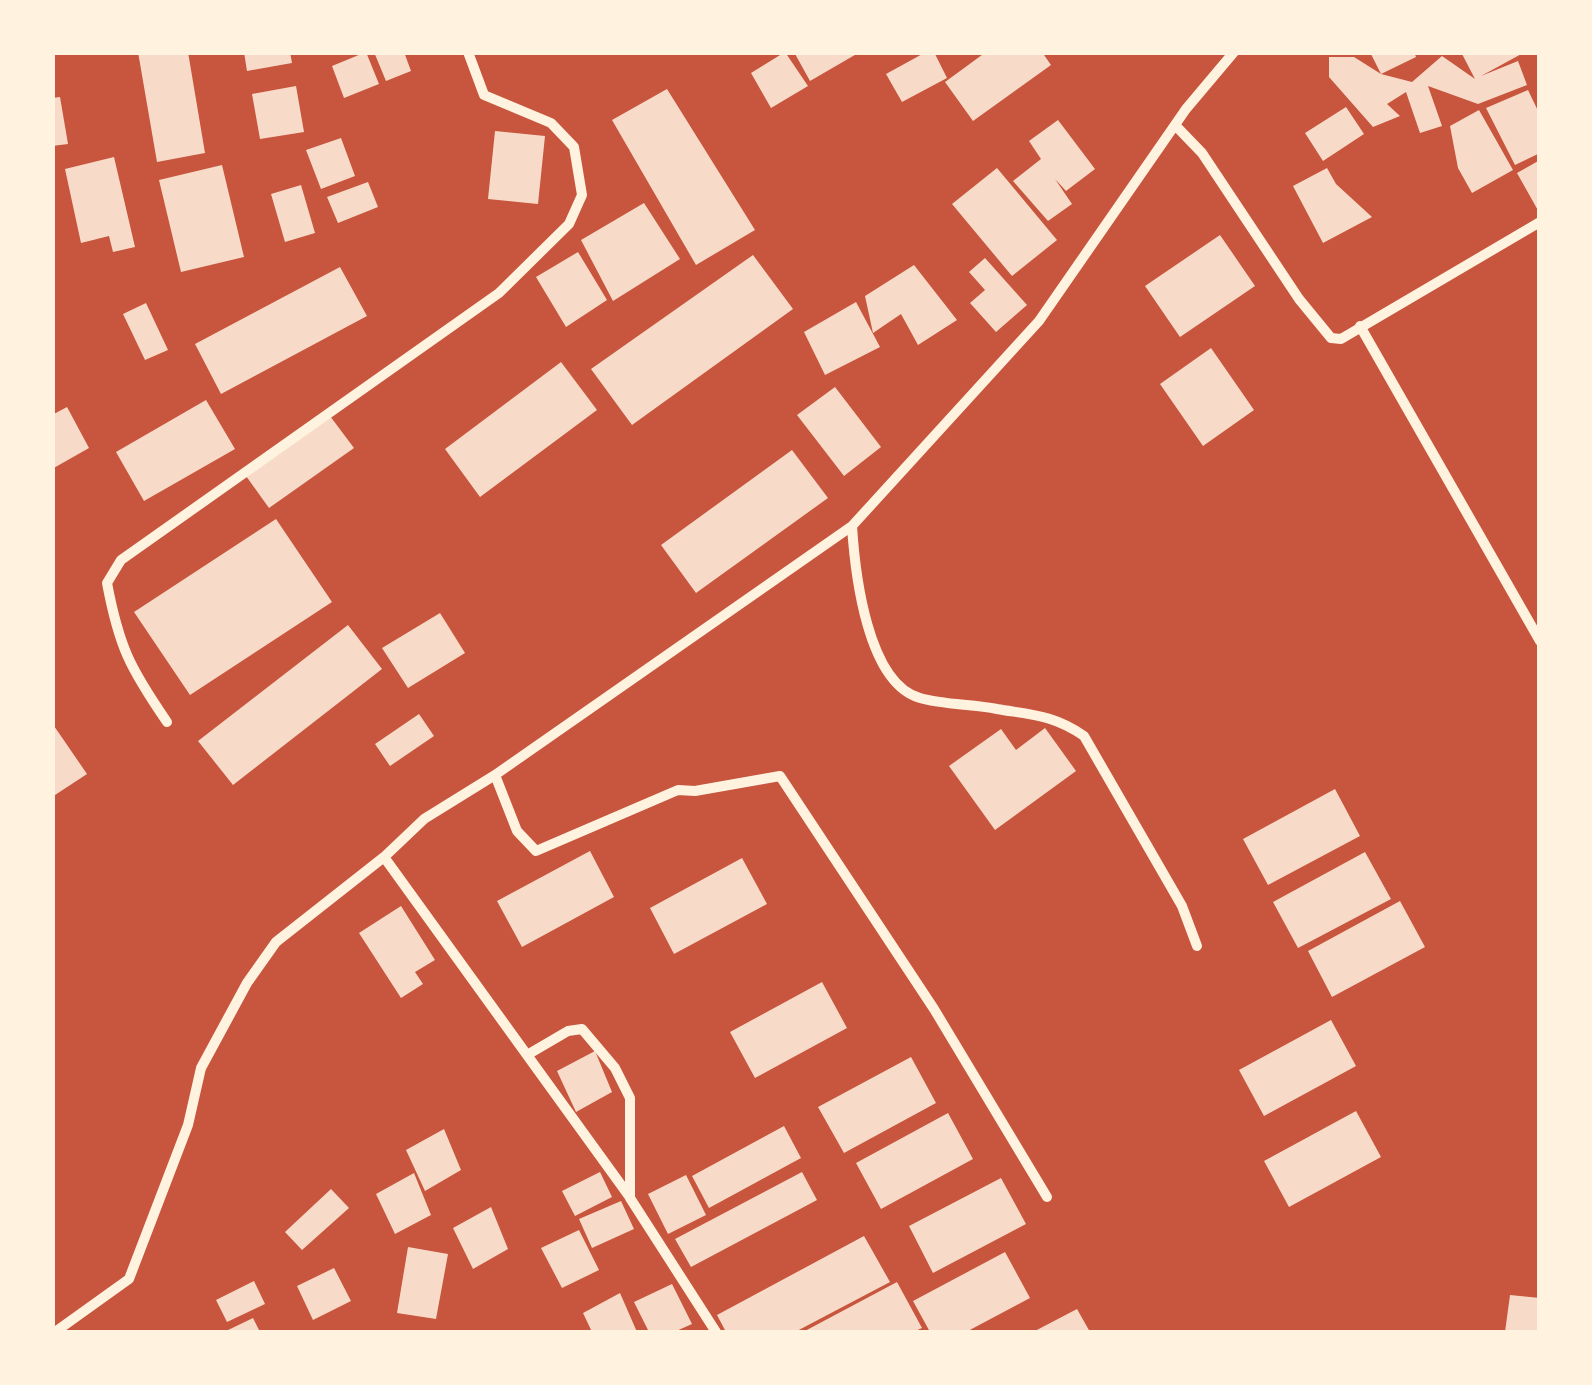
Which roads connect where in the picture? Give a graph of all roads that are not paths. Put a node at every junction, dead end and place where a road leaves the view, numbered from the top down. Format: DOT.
graph roads {
  1 [pos="468,52"];
  2 [pos="1234,52"];
  3 [pos="1178,128"];
  4 [pos="1540,222"];
  5 [pos="1360,326"];
  6 [pos="852,526"];
  7 [pos="1540,641"];
  8 [pos="166,722"];
  9 [pos="495,776"];
  10 [pos="384,857"];
  11 [pos="1198,946"];
  12 [pos="527,1055"];
  13 [pos="1046,1197"];
  14 [pos="630,1198"];
  15 [pos="55,1332"];
  16 [pos="716,1332"];
  1 -- 8 [label="street"];
  2 -- 3 [label="street"];
  3 -- 5 [label="street"];
  3 -- 6 [label="street"];
  4 -- 5 [label="street"];
  5 -- 7 [label="street"];
  6 -- 9 [label="street"];
  6 -- 11 [label="street"];
  9 -- 10 [label="street"];
  9 -- 13 [label="street"];
  10 -- 12 [label="street"];
  10 -- 15 [label="street"];
  12 -- 14 [label="street"];
  12 -- 14 [label="street"];
  14 -- 16 [label="street"];
}
